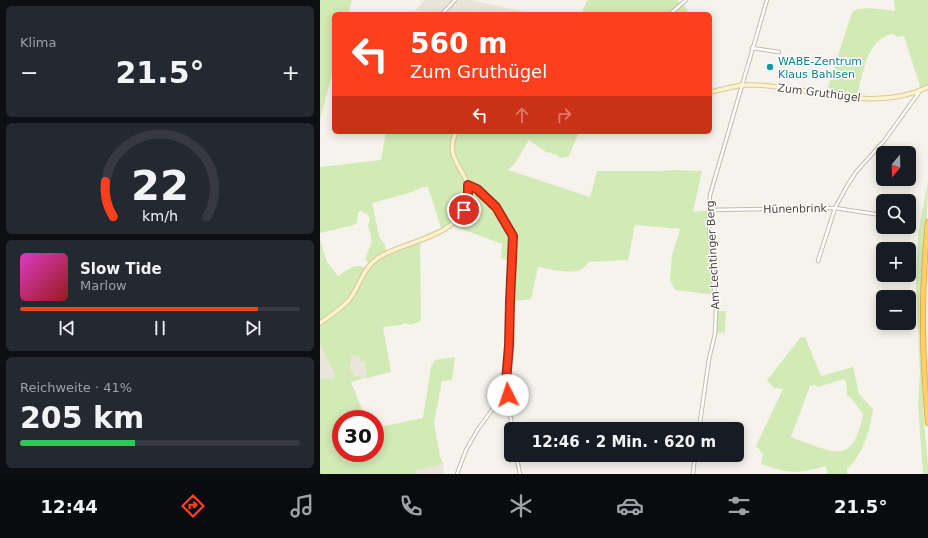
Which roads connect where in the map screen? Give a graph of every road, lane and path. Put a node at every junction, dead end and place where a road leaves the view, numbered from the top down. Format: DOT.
graph roads {
  1 [pos="455,0"];
  2 [pos="686,0"];
  3 [pos="767,0"];
  4 [pos="445,12"];
  5 [pos="672,12"];
  6 [pos="752,48"];
  7 [pos="779,52"];
  8 [pos="742,85"];
  9 [pos="928,87"];
  10 [pos="920,91"];
  11 [pos="712,92"];
  12 [pos="455,134"];
  13 [pos="468,185"];
  14 [pos="835,208"];
  15 [pos="709,210"];
  16 [pos="876,214"];
  17 [pos="928,222"];
  18 [pos="818,261"];
  19 [pos="320,323"];
  20 [pos="506,381"];
  21 [pos="511,422"];
  22 [pos="700,422"];
  23 [pos="928,423"];
  24 [pos="517,462"];
  25 [pos="695,462"];
  26 [pos="457,474"];
  27 [pos="520,474"];
  28 [pos="693,474"];
  1 -- 4 [label="street"];
  2 -- 5 [label="street"];
  3 -- 6 [label="street, Am Lechtinger Berg"];
  6 -- 7 [label="street"];
  6 -- 8 [label="street, Am Lechtinger Berg"];
  8 -- 10 [label="street, Zum Gruthügel"];
  8 -- 11 [label="street, Zum Gruthügel"];
  8 -- 15 [label="street, Am Lechtinger Berg"];
  9 -- 10 [label="street, Zum Gruthügel"];
  10 -- 14 [label="street"];
  12 -- 13 [label="street"];
  13 -- 19 [label="street"];
  13 -- 20 [label="street"];
  14 -- 15 [label="street, Hünenbrink"];
  14 -- 16 [label="street, Hünenbrink"];
  14 -- 18 [label="street"];
  15 -- 22 [label="street, Am Lechtinger Berg"];
  17 -- 23 [label="highway"];
  20 -- 21 [label="street"];
  20 -- 26 [label="street"];
  24 -- 27 [label="street"];
  25 -- 28 [label="street"];
}
